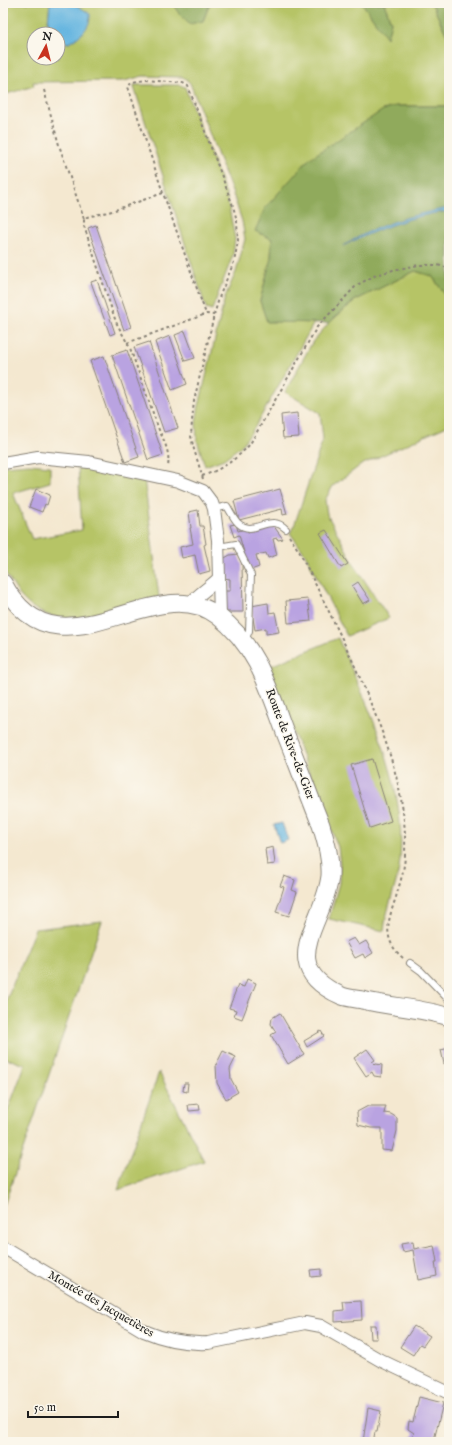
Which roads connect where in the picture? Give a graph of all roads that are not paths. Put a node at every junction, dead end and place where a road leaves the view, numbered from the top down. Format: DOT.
graph roads {
  1 [pos="3,462"];
  2 [pos="214,509"];
  3 [pos="286,530"];
  4 [pos="218,547"];
  5 [pos="218,579"];
  6 [pos="3,583"];
  7 [pos="190,604"];
  8 [pos="220,617"];
  9 [pos="244,641"];
  10 [pos="410,964"];
  11 [pos="449,1000"];
  12 [pos="449,1017"];
  13 [pos="3,1247"];
  14 [pos="449,1393"];
  1 -- 2 [label="street"];
  2 -- 3 [label="lane"];
  2 -- 4 [label="street"];
  4 -- 5 [label="street"];
  4 -- 9 [label="lane"];
  5 -- 7 [label="street"];
  5 -- 8 [label="street"];
  6 -- 7 [label="main road, Route de Rive-de-Gier"];
  7 -- 8 [label="main road, Route de Rive-de-Gier"];
  8 -- 9 [label="main road, Route de Rive-de-Gier"];
  9 -- 12 [label="main road, Route de Rive-de-Gier"];
  10 -- 11 [label="lane"];
  13 -- 14 [label="street, Montée des Jacquetières"];
}
